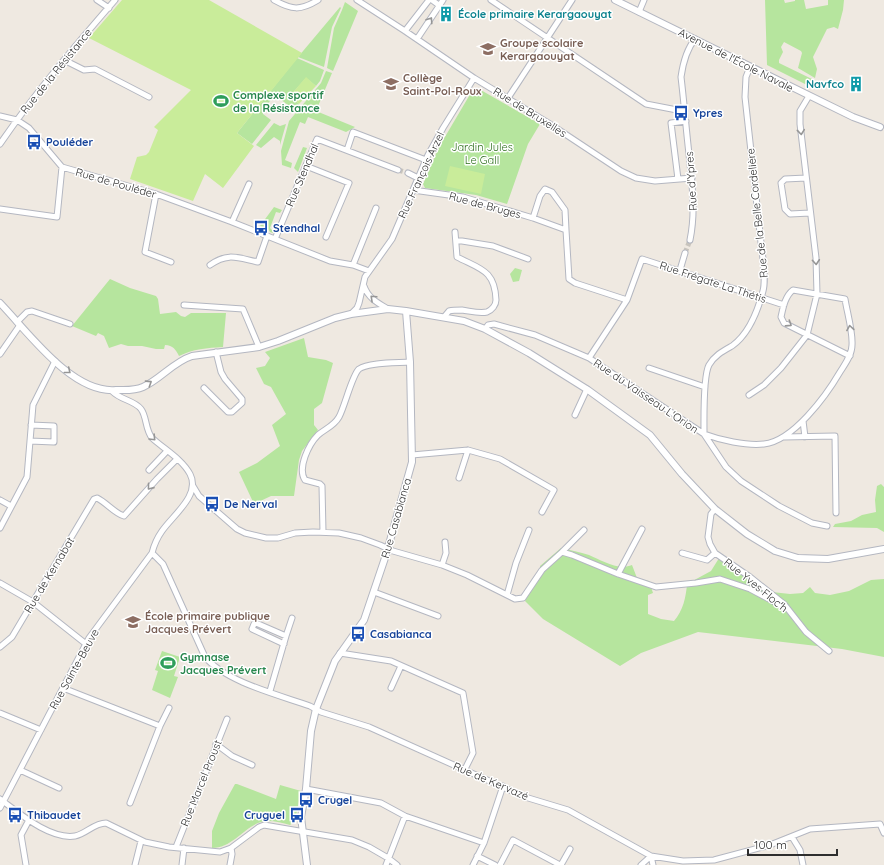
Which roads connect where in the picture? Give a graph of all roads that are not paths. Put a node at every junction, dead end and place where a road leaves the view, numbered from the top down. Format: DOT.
graph roads {
  1 [pos="97,0"];
  2 [pos="115,0"];
  3 [pos="274,0"];
  4 [pos="318,0"];
  5 [pos="357,0"];
  6 [pos="429,0"];
  7 [pos="432,0"];
  8 [pos="443,0"];
  9 [pos="491,0"];
  10 [pos="572,0"];
  11 [pos="615,0"];
  12 [pos="644,0"];
  13 [pos="440,6"];
  14 [pos="109,8"];
  15 [pos="639,12"];
  16 [pos="405,31"];
  17 [pos="548,37"];
  18 [pos="417,39"];
  19 [pos="695,39"];
  20 [pos="64,60"];
  21 [pos="750,67"];
  22 [pos="474,78"];
  23 [pos="809,96"];
  24 [pos="149,97"];
  25 [pos="508,98"];
  26 [pos="685,110"];
  27 [pos="0,116"];
  28 [pos="17,120"];
  29 [pos="686,121"];
  30 [pos="880,127"];
  31 [pos="0,144"];
  32 [pos="347,150"];
  33 [pos="426,160"];
  34 [pos="306,166"];
  35 [pos="62,167"];
  36 [pos="398,170"];
  37 [pos="408,173"];
  38 [pos="418,178"];
  39 [pos="692,178"];
  40 [pos="806,178"];
  41 [pos="678,179"];
  42 [pos="249,184"];
  43 [pos="413,190"];
  44 [pos="156,194"];
  45 [pos="376,208"];
  46 [pos="0,209"];
  47 [pos="810,213"];
  48 [pos="533,218"];
  49 [pos="232,222"];
  50 [pos="566,230"];
  51 [pos="455,232"];
  52 [pos="267,236"];
  53 [pos="326,237"];
  54 [pos="275,239"];
  55 [pos="690,240"];
  56 [pos="456,241"];
  57 [pos="686,253"];
  58 [pos="528,259"];
  59 [pos="171,262"];
  60 [pos="210,265"];
  61 [pos="353,265"];
  62 [pos="680,270"];
  63 [pos="369,271"];
  64 [pos="363,284"];
  65 [pos="817,294"];
  66 [pos="761,298"];
  67 [pos="626,300"];
  68 [pos="0,303"];
  69 [pos="184,305"];
  70 [pos="784,305"];
  71 [pos="388,309"];
  72 [pos="406,311"];
  73 [pos="351,314"];
  74 [pos="444,317"];
  75 [pos="18,323"];
  76 [pos="70,324"];
  77 [pos="485,329"];
  78 [pos="807,335"];
  79 [pos="259,347"];
  80 [pos="216,352"];
  81 [pos="0,354"];
  82 [pos="850,356"];
  83 [pos="589,358"];
  84 [pos="55,361"];
  85 [pos="410,362"];
  86 [pos="648,368"];
  87 [pos="705,387"];
  88 [pos="204,388"];
  89 [pos="587,389"];
  90 [pos="112,391"];
  91 [pos="749,395"];
  92 [pos="575,415"];
  93 [pos="803,421"];
  94 [pos="31,425"];
  95 [pos="704,434"];
  96 [pos="784,437"];
  97 [pos="805,437"];
  98 [pos="30,441"];
  99 [pos="468,450"];
  100 [pos="166,451"];
  101 [pos="412,455"];
  102 [pos="177,459"];
  103 [pos="149,470"];
  104 [pos="459,478"];
  105 [pos="193,486"];
  106 [pos="199,496"];
  107 [pos="188,498"];
  108 [pos="0,500"];
  109 [pos="11,506"];
  110 [pos="715,509"];
  111 [pos="542,512"];
  112 [pos="836,513"];
  113 [pos="827,526"];
  114 [pos="0,528"];
  115 [pos="642,529"];
  116 [pos="528,530"];
  117 [pos="584,530"];
  118 [pos="323,532"];
  119 [pos="445,542"];
  120 [pos="387,548"];
  121 [pos="884,549"];
  122 [pos="562,552"];
  123 [pos="152,553"];
  124 [pos="682,553"];
  125 [pos="715,553"];
  126 [pos="442,565"];
  127 [pos="618,574"];
  128 [pos="0,583"];
  129 [pos="374,592"];
  130 [pos="507,595"];
  131 [pos="33,602"];
  132 [pos="784,604"];
  133 [pos="438,616"];
  134 [pos="292,618"];
  135 [pos="286,636"];
  136 [pos="86,644"];
  137 [pos="284,644"];
  138 [pos="0,647"];
  139 [pos="829,651"];
  140 [pos="340,653"];
  141 [pos="401,666"];
  142 [pos="63,688"];
  143 [pos="391,688"];
  144 [pos="270,691"];
  145 [pos="169,708"];
  146 [pos="316,710"];
  147 [pos="0,713"];
  148 [pos="227,719"];
  149 [pos="160,726"];
  150 [pos="41,730"];
  151 [pos="216,744"];
  152 [pos="252,765"];
  153 [pos="465,769"];
  154 [pos="20,770"];
  155 [pos="503,786"];
  156 [pos="60,788"];
  157 [pos="306,789"];
  158 [pos="2,800"];
  159 [pos="130,804"];
  160 [pos="0,808"];
  161 [pos="405,816"];
  162 [pos="29,820"];
  163 [pos="304,832"];
  164 [pos="884,833"];
  165 [pos="792,837"];
  166 [pos="141,841"];
  167 [pos="484,843"];
  168 [pos="176,847"];
  169 [pos="184,848"];
  170 [pos="230,848"];
  171 [pos="570,849"];
  172 [pos="477,856"];
  173 [pos="650,856"];
  174 [pos="388,858"];
  175 [pos="26,865"];
  176 [pos="134,865"];
  177 [pos="182,865"];
  178 [pos="230,865"];
  179 [pos="307,865"];
  180 [pos="386,865"];
  181 [pos="397,865"];
  182 [pos="473,865"];
  183 [pos="495,865"];
  184 [pos="500,865"];
  185 [pos="561,865"];
  186 [pos="641,865"];
  187 [pos="653,865"];
  188 [pos="803,865"];
  1 -- 14 [label="street"];
  2 -- 14 [label="street, Rue de la Résistance"];
  3 -- 4 [label="street"];
  5 -- 16 [label="street, Rue de Bruxelles"];
  6 -- 16 [label="street"];
  7 -- 13 [label="street"];
  8 -- 13 [label="street"];
  9 -- 17 [label="street"];
  10 -- 17 [label="street"];
  11 -- 15 [label="street, Avenue de l'École Navale"];
  12 -- 15 [label="street"];
  18 -- 13 [label="street, one-way"];
  14 -- 20 [label="street, Rue de la Résistance"];
  15 -- 19 [label="street, Avenue de l'École Navale"];
  16 -- 18 [label="street, Rue de Bruxelles"];
  17 -- 25 [label="street"];
  17 -- 26 [label="street"];
  18 -- 22 [label="street, Rue de Bruxelles"];
  19 -- 21 [label="street, Avenue de l'École Navale"];
  19 -- 26 [label="street, Rue d'Ypres"];
  20 -- 24 [label="street"];
  20 -- 28 [label="street, Rue de la Résistance"];
  21 -- 23 [label="street, Avenue de l'École Navale"];
  21 -- 66 [label="street, Rue de la Belle Cordelière"];
  22 -- 25 [label="street, Rue de Bruxelles"];
  22 -- 33 [label="street, Rue François Arzel"];
  23 -- 30 [label="street, Avenue de l'École Navale"];
  23 -- 40 [label="street, one-way"];
  25 -- 41 [label="street, Rue de Bruxelles"];
  26 -- 29 [label="street, Rue d'Ypres"];
  27 -- 28 [label="street"];
  28 -- 31 [label="street, Rue de la Résistance"];
  28 -- 35 [label="street, Rue de Pouléder"];
  29 -- 39 [label="street, Rue d'Ypres"];
  29 -- 41 [label="street, Rue d'Ypres"];
  32 -- 33 [label="street"];
  32 -- 34 [label="street, Rue Stendhal"];
  32 -- 36 [label="street, Rue Stendhal"];
  33 -- 38 [label="street, Rue François Arzel"];
  34 -- 53 [label="street"];
  34 -- 54 [label="street, Rue Stendhal"];
  35 -- 44 [label="street, Rue de Pouléder"];
  35 -- 46 [label="street"];
  37 -- 38 [label="street"];
  38 -- 43 [label="street, Rue François Arzel"];
  39 -- 41 [label="street, Rue de Bruxelles"];
  39 -- 55 [label="street, Rue d'Ypres"];
  40 -- 47 [label="street"];
  40 -- 47 [label="street"];
  42 -- 49 [label="street"];
  43 -- 48 [label="street, Rue de Bruges"];
  43 -- 63 [label="street, Rue François Arzel"];
  44 -- 49 [label="street, Rue de Pouléder"];
  44 -- 59 [label="street"];
  45 -- 61 [label="street"];
  47 -- 65 [label="street, one-way"];
  48 -- 50 [label="street, Rue de Bruges"];
  48 -- 50 [label="street, Rue de Bruges"];
  49 -- 52 [label="street, Rue de Pouléder"];
  50 -- 67 [label="street, Rue de Bruges"];
  51 -- 56 [label="street"];
  52 -- 54 [label="street, Rue de Pouléder"];
  52 -- 60 [label="street"];
  54 -- 61 [label="street, Rue de Pouléder"];
  56 -- 58 [label="street"];
  56 -- 74 [label="street"];
  57 -- 62 [label="street"];
  61 -- 63 [label="street, Rue de Pouléder"];
  62 -- 66 [label="street, Rue Frégate La Thétis"];
  62 -- 67 [label="street, Rue Frégate La Thétis"];
  63 -- 64 [label="street"];
  71 -- 64 [label="street, one-way"];
  64 -- 73 [label="street"];
  65 -- 70 [label="street"];
  65 -- 78 [label="street"];
  82 -- 65 [label="street, one-way"];
  66 -- 70 [label="street, Rue Frégate La Thétis"];
  66 -- 87 [label="street, Rue de la Belle Cordelière"];
  67 -- 83 [label="street"];
  68 -- 75 [label="street"];
  69 -- 79 [label="street"];
  70 -- 78 [label="street, one-way"];
  71 -- 72 [label="street"];
  71 -- 73 [label="street"];
  72 -- 74 [label="street"];
  72 -- 85 [label="street, Rue Casabianca"];
  73 -- 79 [label="street"];
  74 -- 77 [label="street"];
  75 -- 76 [label="street"];
  75 -- 81 [label="street"];
  75 -- 84 [label="street"];
  77 -- 83 [label="street, Rue du Vaisseau L'Orion"];
  77 -- 89 [label="street"];
  78 -- 82 [label="street"];
  78 -- 91 [label="street"];
  79 -- 80 [label="street"];
  80 -- 88 [label="street"];
  90 -- 80 [label="street, one-way"];
  82 -- 93 [label="street"];
  83 -- 95 [label="street, Rue du Vaisseau L'Orion"];
  84 -- 90 [label="street, one-way"];
  84 -- 94 [label="street"];
  85 -- 101 [label="street, Rue Casabianca"];
  85 -- 118 [label="street"];
  86 -- 87 [label="street"];
  87 -- 95 [label="street, Rue de la Belle Cordelière"];
  89 -- 92 [label="street"];
  89 -- 110 [label="street"];
  90 -- 100 [label="street, one-way"];
  93 -- 96 [label="street"];
  93 -- 97 [label="street"];
  94 -- 98 [label="street"];
  94 -- 98 [label="street"];
  95 -- 96 [label="street"];
  95 -- 113 [label="street, Rue du Vaisseau L'Orion"];
  96 -- 97 [label="street"];
  97 -- 112 [label="street"];
  98 -- 109 [label="street"];
  99 -- 101 [label="street"];
  99 -- 104 [label="street"];
  99 -- 111 [label="street"];
  100 -- 102 [label="street"];
  100 -- 103 [label="street"];
  101 -- 120 [label="street, Rue Casabianca"];
  102 -- 105 [label="street"];
  102 -- 131 [label="street, Rue de Kernabat, one-way"];
  105 -- 106 [label="street"];
  105 -- 107 [label="street, Rue Sainte-Beuve"];
  106 -- 107 [label="street"];
  106 -- 118 [label="street"];
  107 -- 123 [label="street, Rue Sainte-Beuve"];
  108 -- 109 [label="street"];
  109 -- 114 [label="street"];
  110 -- 121 [label="street"];
  110 -- 125 [label="street, Rue Yves Floc'h"];
  115 -- 127 [label="street"];
  116 -- 130 [label="street"];
  117 -- 122 [label="street"];
  118 -- 120 [label="street"];
  119 -- 126 [label="street"];
  120 -- 126 [label="street"];
  120 -- 129 [label="street, Rue Casabianca"];
  122 -- 127 [label="street"];
  122 -- 130 [label="street"];
  123 -- 136 [label="street, Rue Sainte-Beuve"];
  123 -- 144 [label="street, Rue de Kervazé"];
  124 -- 125 [label="street, Rue Yves Floc'h"];
  125 -- 132 [label="street, Rue Yves Floc'h"];
  126 -- 130 [label="street"];
  127 -- 132 [label="street"];
  128 -- 131 [label="street"];
  129 -- 133 [label="street"];
  129 -- 140 [label="street, Rue Casabianca"];
  131 -- 136 [label="street"];
  131 -- 138 [label="street, Rue de Kernabat"];
  132 -- 139 [label="street, Rue Yves Floc'h"];
  134 -- 135 [label="street"];
  135 -- 137 [label="street"];
  135 -- 137 [label="street"];
  136 -- 142 [label="street, Rue Sainte-Beuve"];
  137 -- 144 [label="street"];
  140 -- 141 [label="street"];
  140 -- 146 [label="street, Rue Casabianca"];
  141 -- 143 [label="street"];
  141 -- 153 [label="street"];
  142 -- 149 [label="street"];
  142 -- 150 [label="street, Rue Sainte-Beuve"];
  144 -- 146 [label="street, Rue de Kervazé"];
  145 -- 149 [label="street"];
  146 -- 153 [label="street, Rue de Kervazé"];
  146 -- 157 [label="street, Rue Casabianca"];
  147 -- 150 [label="street"];
  148 -- 151 [label="street, Rue Marcel Proust"];
  149 -- 159 [label="street"];
  150 -- 154 [label="street, Rue Sainte-Beuve"];
  151 -- 152 [label="street"];
  151 -- 168 [label="street, Rue Marcel Proust"];
  153 -- 155 [label="street, Rue de Kervazé"];
  154 -- 156 [label="street"];
  154 -- 158 [label="street, Rue Sainte-Beuve"];
  155 -- 167 [label="street"];
  155 -- 173 [label="street, Rue de Kervazé"];
  157 -- 161 [label="street"];
  157 -- 163 [label="street, Rue Casabianca"];
  158 -- 160 [label="street, Rue Sainte-Beuve"];
  158 -- 162 [label="street"];
  161 -- 167 [label="street"];
  161 -- 174 [label="street"];
  162 -- 166 [label="street"];
  162 -- 175 [label="street"];
  163 -- 170 [label="street"];
  163 -- 174 [label="street"];
  163 -- 179 [label="street, Rue Casabianca"];
  164 -- 165 [label="street"];
  165 -- 173 [label="street"];
  165 -- 188 [label="street"];
  166 -- 168 [label="street"];
  166 -- 176 [label="street"];
  167 -- 172 [label="street"];
  168 -- 169 [label="street"];
  169 -- 170 [label="street"];
  169 -- 177 [label="street"];
  170 -- 178 [label="street"];
  171 -- 185 [label="street"];
  172 -- 182 [label="street"];
  172 -- 183 [label="street"];
  173 -- 186 [label="street"];
  173 -- 187 [label="street"];
  174 -- 180 [label="street"];
  174 -- 181 [label="street"];
  184 -- 185 [label="street"];
}
